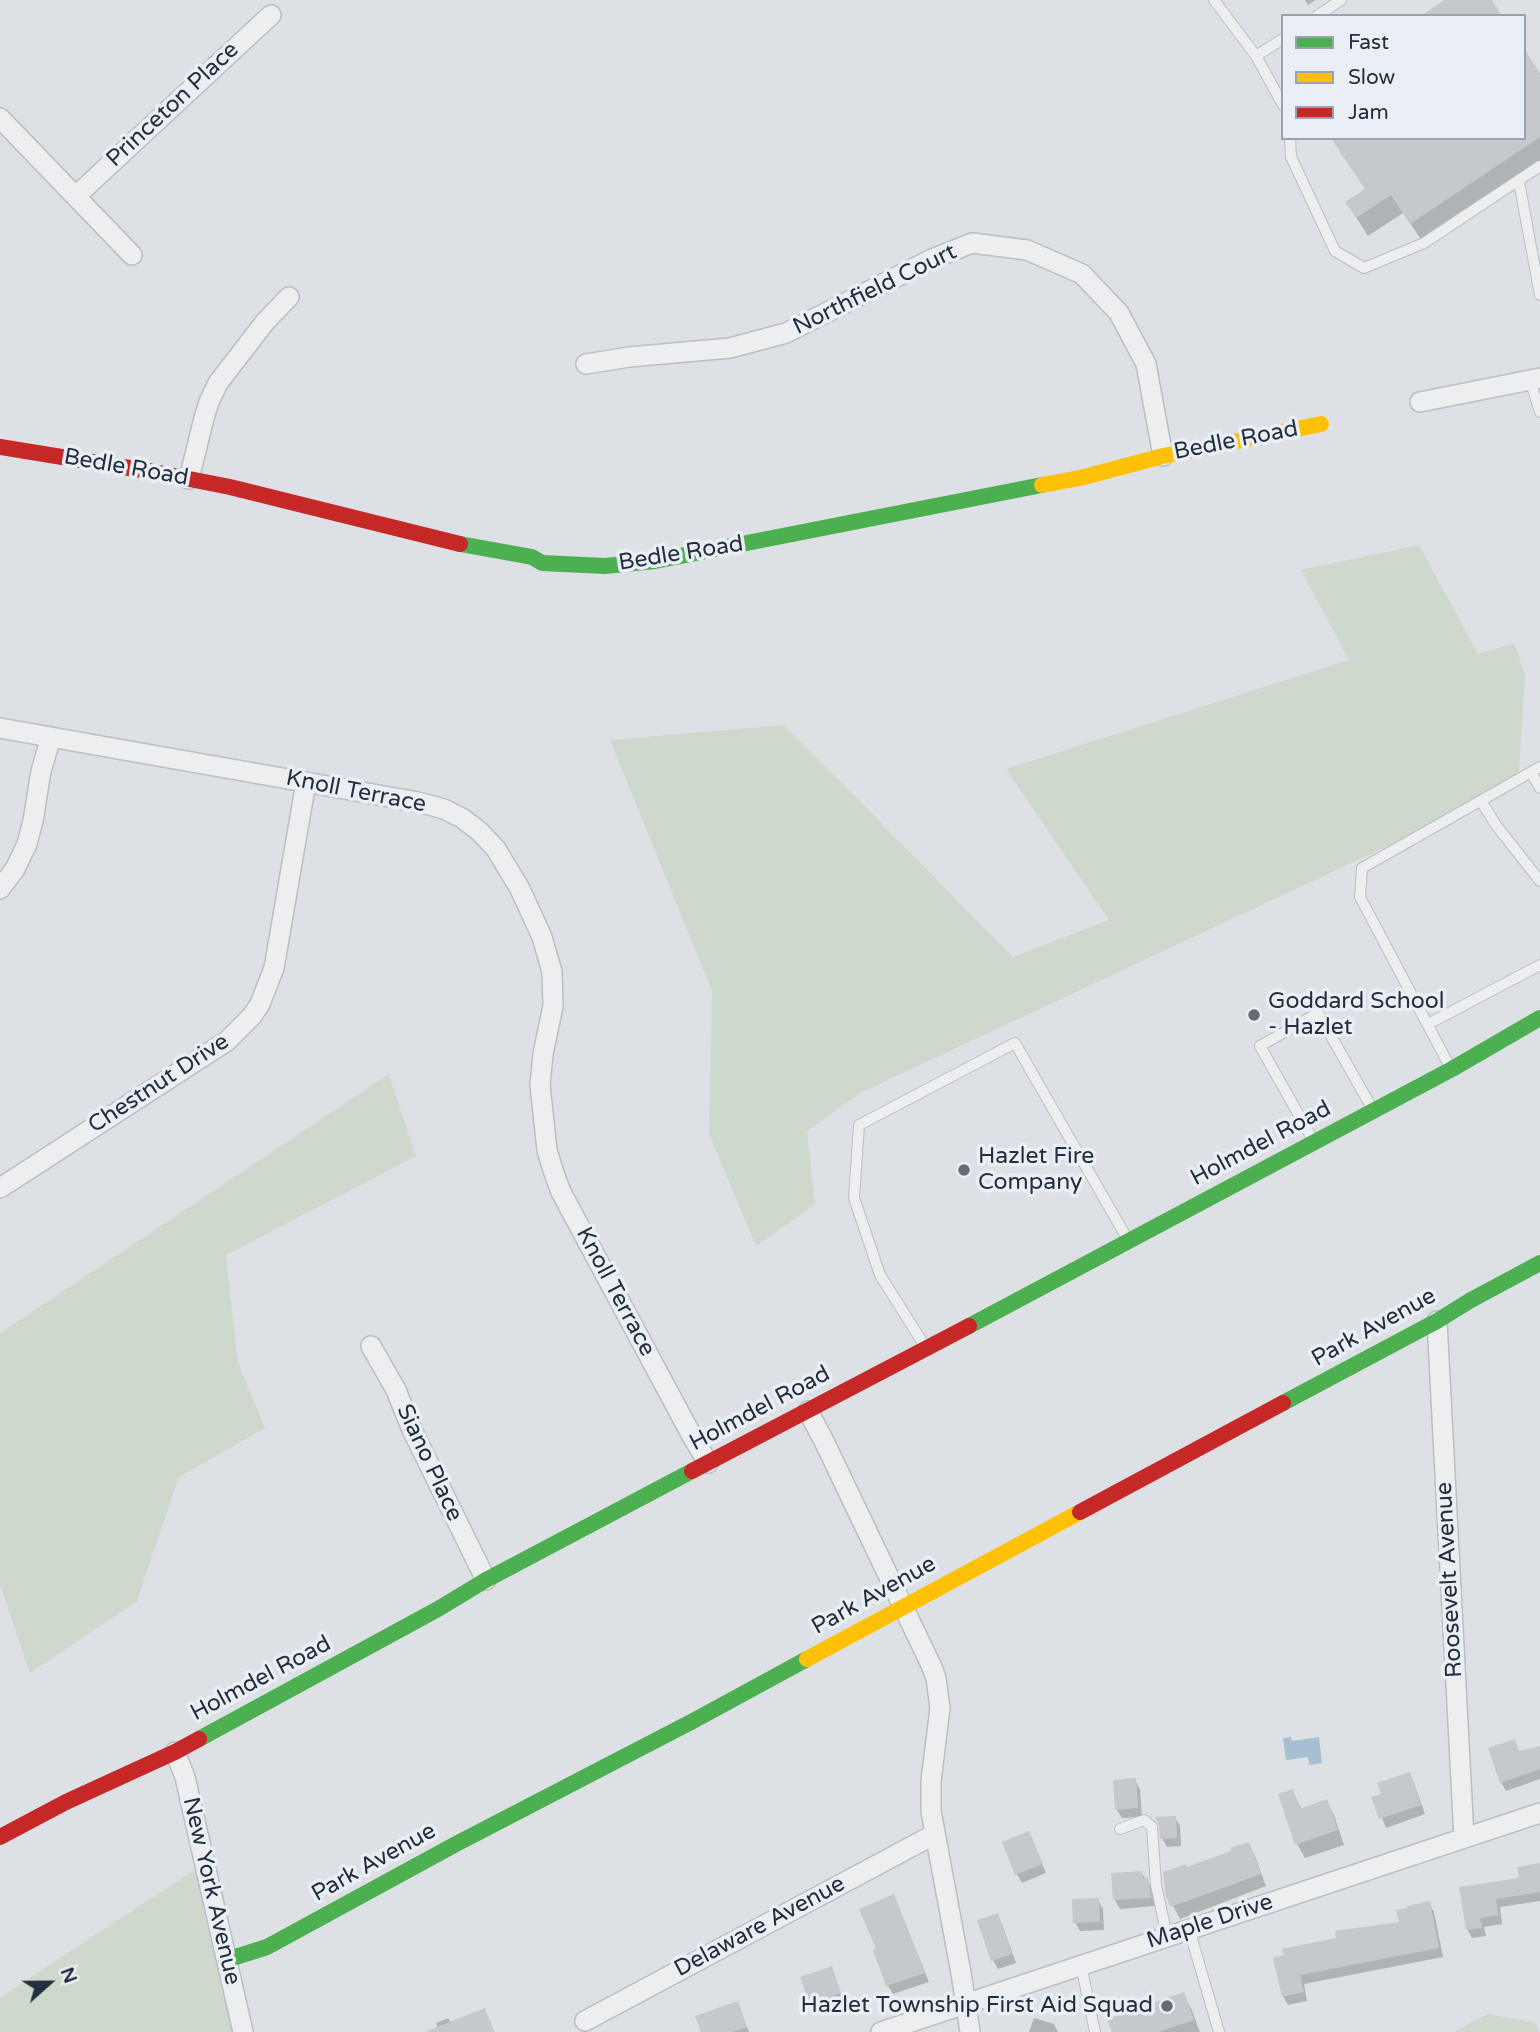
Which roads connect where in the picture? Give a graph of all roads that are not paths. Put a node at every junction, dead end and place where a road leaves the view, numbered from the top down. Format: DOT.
graph roads {
  1 [pos="1214,0"];
  2 [pos="1341,0"];
  3 [pos="1320,14"];
  4 [pos="271,15"];
  5 [pos="1281,40"];
  6 [pos="1256,56"];
  7 [pos="1281,101"];
  8 [pos="0,118"];
  9 [pos="1290,140"];
  10 [pos="1540,166"];
  11 [pos="1519,182"];
  12 [pos="76,196"];
  13 [pos="132,255"];
  14 [pos="1540,295"];
  15 [pos="289,297"];
  16 [pos="586,364"];
  17 [pos="1535,379"];
  18 [pos="1420,402"];
  19 [pos="1540,412"];
  20 [pos="1321,424"];
  21 [pos="0,447"];
  22 [pos="1163,456"];
  23 [pos="189,479"];
  24 [pos="0,728"];
  25 [pos="51,737"];
  26 [pos="1535,769"];
  27 [pos="306,782"];
  28 [pos="1540,788"];
  29 [pos="1481,801"];
  30 [pos="1540,881"];
  31 [pos="0,889"];
  32 [pos="1540,965"];
  33 [pos="1540,1018"];
  34 [pos="1428,1024"];
  35 [pos="1452,1069"];
  36 [pos="1373,1111"];
  37 [pos="1314,1142"];
  38 [pos="0,1188"];
  39 [pos="1128,1240"];
  40 [pos="1540,1263"];
  41 [pos="1437,1321"];
  42 [pos="371,1346"];
  43 [pos="926,1348"];
  44 [pos="808,1411"];
  45 [pos="708,1462"];
  46 [pos="486,1580"];
  47 [pos="904,1606"];
  48 [pos="175,1752"];
  49 [pos="1540,1813"];
  50 [pos="1120,1829"];
  51 [pos="935,1834"];
  52 [pos="0,1837"];
  53 [pos="1464,1838"];
  54 [pos="1189,1929"];
  55 [pos="1167,1936"];
  56 [pos="226,1960"];
  57 [pos="1081,1965"];
  58 [pos="965,2004"];
  59 [pos="585,2021"];
  60 [pos="243,2032"];
  61 [pos="881,2032"];
  62 [pos="970,2032"];
  63 [pos="1095,2032"];
  64 [pos="1219,2032"];
  1 -- 6 [label="lane"];
  2 -- 3 [label="lane"];
  4 -- 12 [label="street, Princeton Place"];
  5 -- 6 [label="lane"];
  6 -- 7 [label="lane"];
  8 -- 12 [label="street"];
  9 -- 11 [label="lane"];
  10 -- 11 [label="lane"];
  11 -- 14 [label="lane"];
  12 -- 13 [label="street"];
  15 -- 23 [label="street"];
  16 -- 22 [label="street, Northfield Court"];
  17 -- 18 [label="street"];
  17 -- 19 [label="lane"];
  20 -- 22 [label="street, Bedle Road"];
  21 -- 23 [label="street, Bedle Road"];
  22 -- 23 [label="street, Bedle Road"];
  24 -- 25 [label="street, Knoll Terrace"];
  25 -- 27 [label="street, Knoll Terrace"];
  25 -- 31 [label="street"];
  26 -- 28 [label="lane"];
  26 -- 29 [label="lane"];
  27 -- 38 [label="street, Chestnut Drive"];
  27 -- 45 [label="street, Knoll Terrace"];
  29 -- 30 [label="lane"];
  29 -- 34 [label="lane"];
  32 -- 34 [label="lane"];
  33 -- 35 [label="street, Holmdel Road"];
  34 -- 35 [label="lane"];
  35 -- 36 [label="street, Holmdel Road"];
  36 -- 37 [label="street, Holmdel Road"];
  36 -- 37 [label="lane"];
  37 -- 39 [label="street, Holmdel Road"];
  39 -- 43 [label="street, Holmdel Road"];
  39 -- 43 [label="lane"];
  40 -- 41 [label="street, Park Avenue"];
  41 -- 47 [label="street, Park Avenue"];
  41 -- 53 [label="street, Roosevelt Avenue"];
  42 -- 46 [label="street, Siano Place"];
  43 -- 44 [label="street, Holmdel Road"];
  44 -- 45 [label="street, Holmdel Road"];
  44 -- 47 [label="street"];
  45 -- 46 [label="street, Holmdel Road"];
  46 -- 48 [label="street, Holmdel Road"];
  47 -- 51 [label="street"];
  47 -- 56 [label="street, Park Avenue"];
  48 -- 52 [label="street, Holmdel Road"];
  48 -- 56 [label="street, New York Avenue"];
  49 -- 53 [label="street, Maple Drive"];
  50 -- 55 [label="lane"];
  51 -- 58 [label="street"];
  51 -- 59 [label="street, Delaware Avenue"];
  53 -- 54 [label="street, Maple Drive"];
  54 -- 55 [label="street, Maple Drive"];
  54 -- 64 [label="lane"];
  55 -- 57 [label="street, Maple Drive"];
  56 -- 60 [label="street, New York Avenue"];
  57 -- 58 [label="street, Maple Drive"];
  57 -- 63 [label="lane"];
  58 -- 61 [label="street, Maple Drive"];
  58 -- 62 [label="street"];
}
